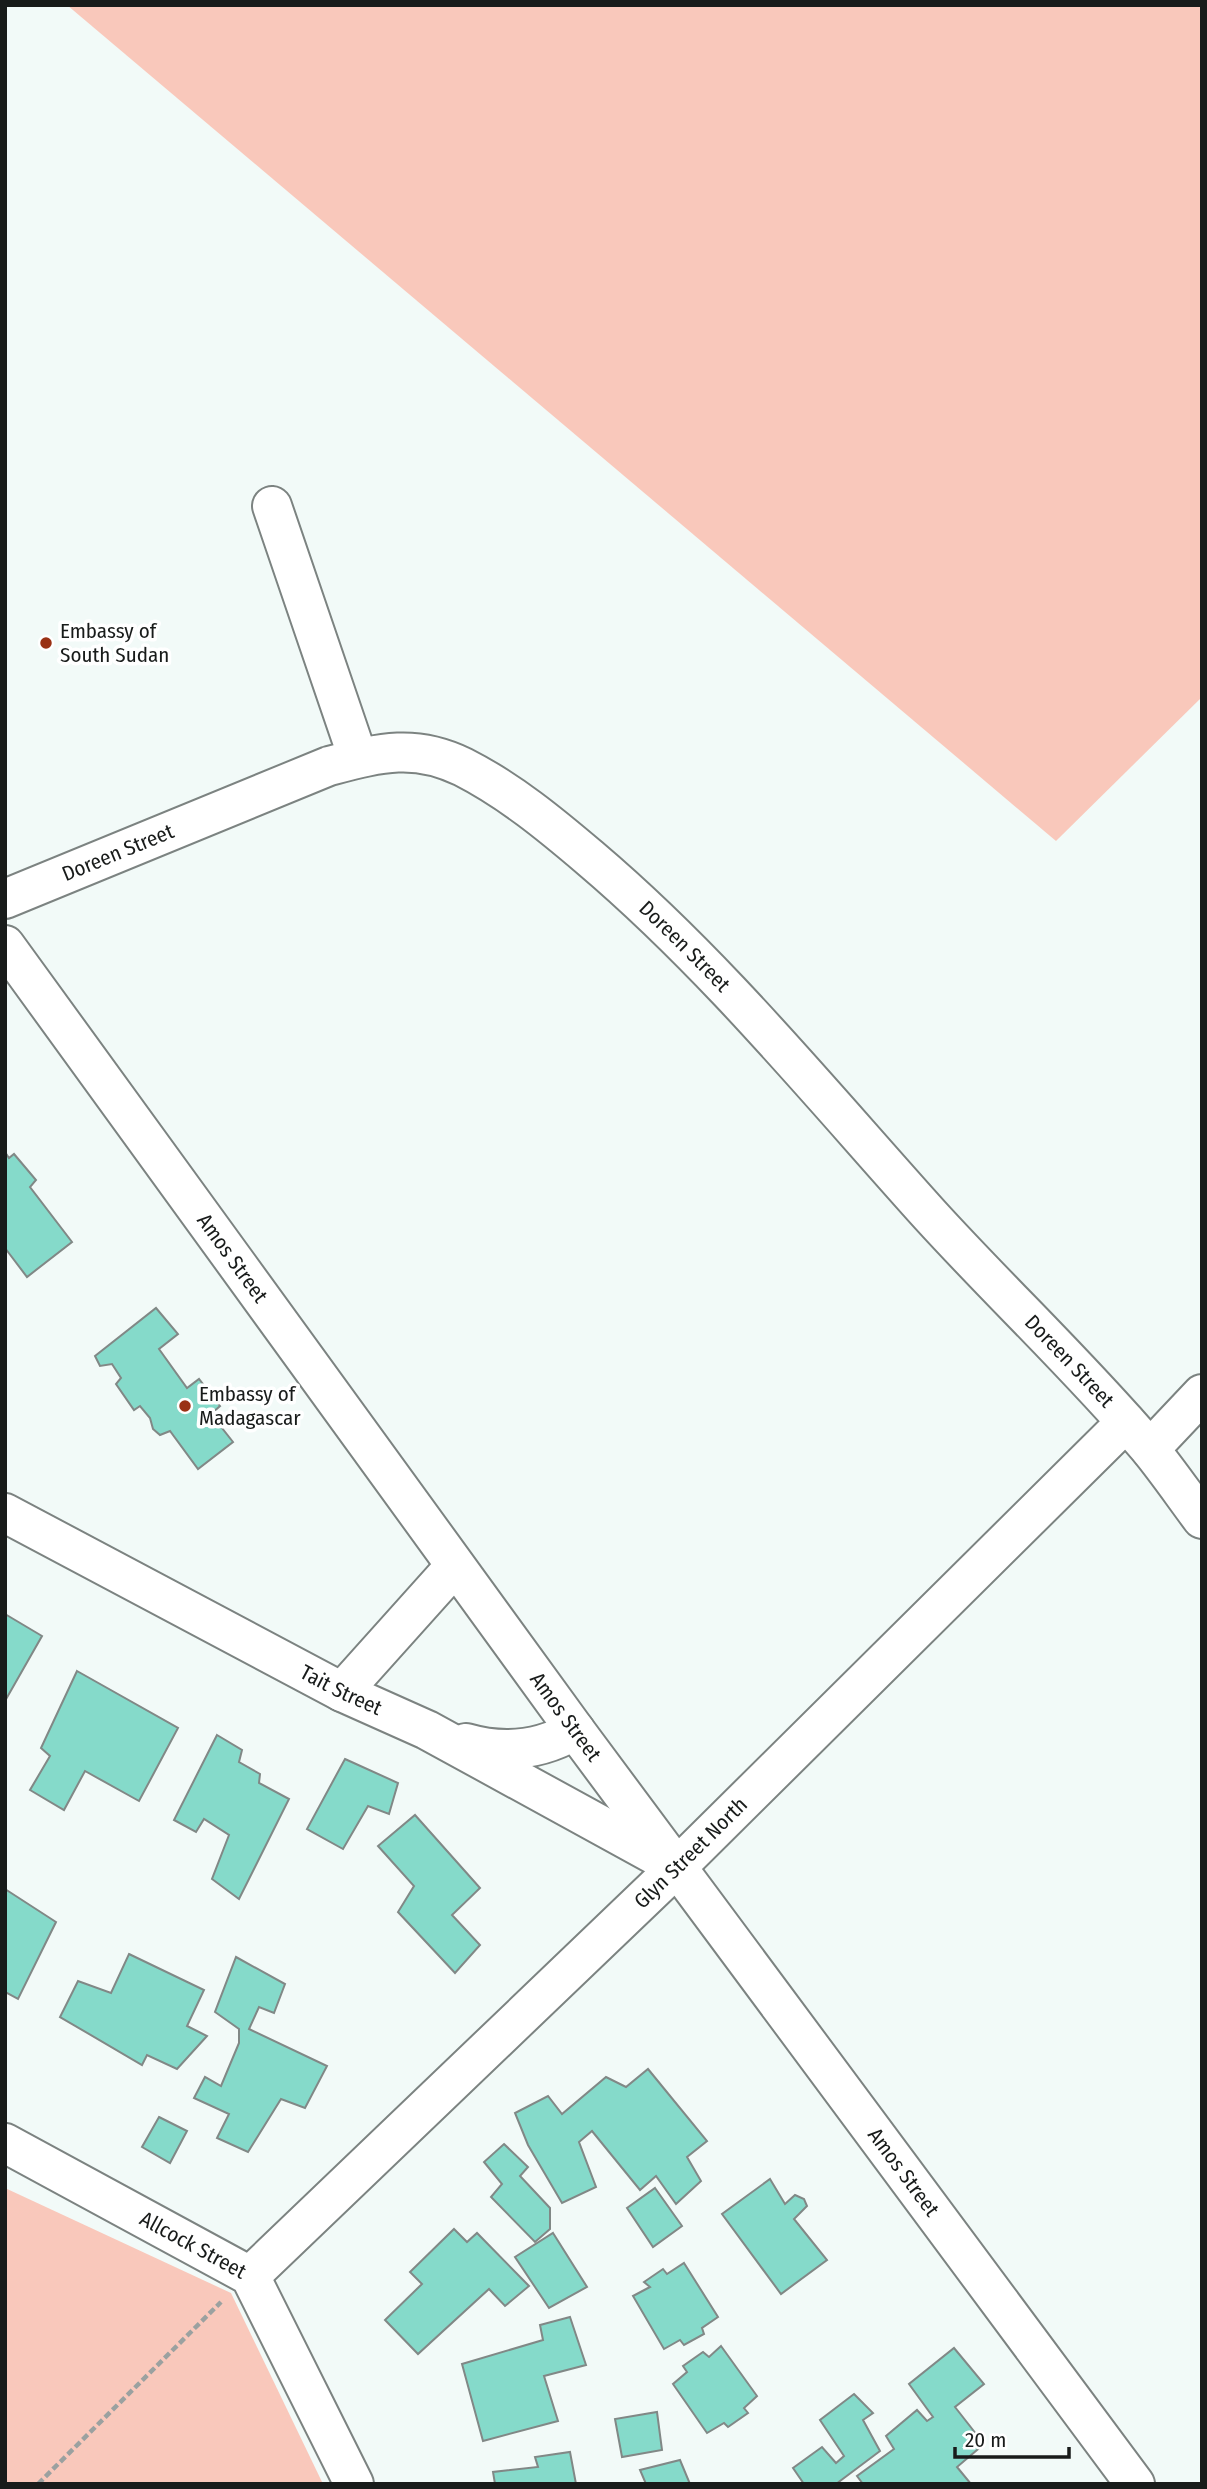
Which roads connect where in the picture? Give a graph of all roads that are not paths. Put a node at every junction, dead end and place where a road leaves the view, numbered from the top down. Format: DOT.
graph roads {
  1 [pos="272,506"];
  2 [pos="358,758"];
  3 [pos="5,899"];
  4 [pos="5,945"];
  5 [pos="1202,1394"];
  6 [pos="1138,1436"];
  7 [pos="5,1513"];
  8 [pos="1202,1519"];
  9 [pos="455,1566"];
  10 [pos="341,1692"];
  11 [pos="427,1730"];
  12 [pos="575,1730"];
  13 [pos="677,1867"];
  14 [pos="5,2143"];
  15 [pos="250,2276"];
  16 [pos="354,2484"];
  17 [pos="1135,2484"];
  1 -- 2 [label="street"];
  2 -- 3 [label="street, Doreen Street"];
  2 -- 6 [label="street, Doreen Street"];
  4 -- 9 [label="street, Amos Street"];
  5 -- 6 [label="street, Glyn Street North"];
  6 -- 8 [label="street, Doreen Street"];
  6 -- 13 [label="street, Glyn Street North"];
  7 -- 10 [label="street, Tait Street"];
  9 -- 10 [label="street"];
  9 -- 12 [label="street, Amos Street"];
  10 -- 11 [label="street, Tait Street"];
  11 -- 12 [label="street"];
  11 -- 13 [label="street, Tait Street"];
  12 -- 13 [label="street, Amos Street"];
  13 -- 15 [label="street, Glyn Street North"];
  13 -- 17 [label="street, Amos Street"];
  14 -- 15 [label="street, Allcock Street"];
  15 -- 16 [label="street, Allcock Street"];
}
